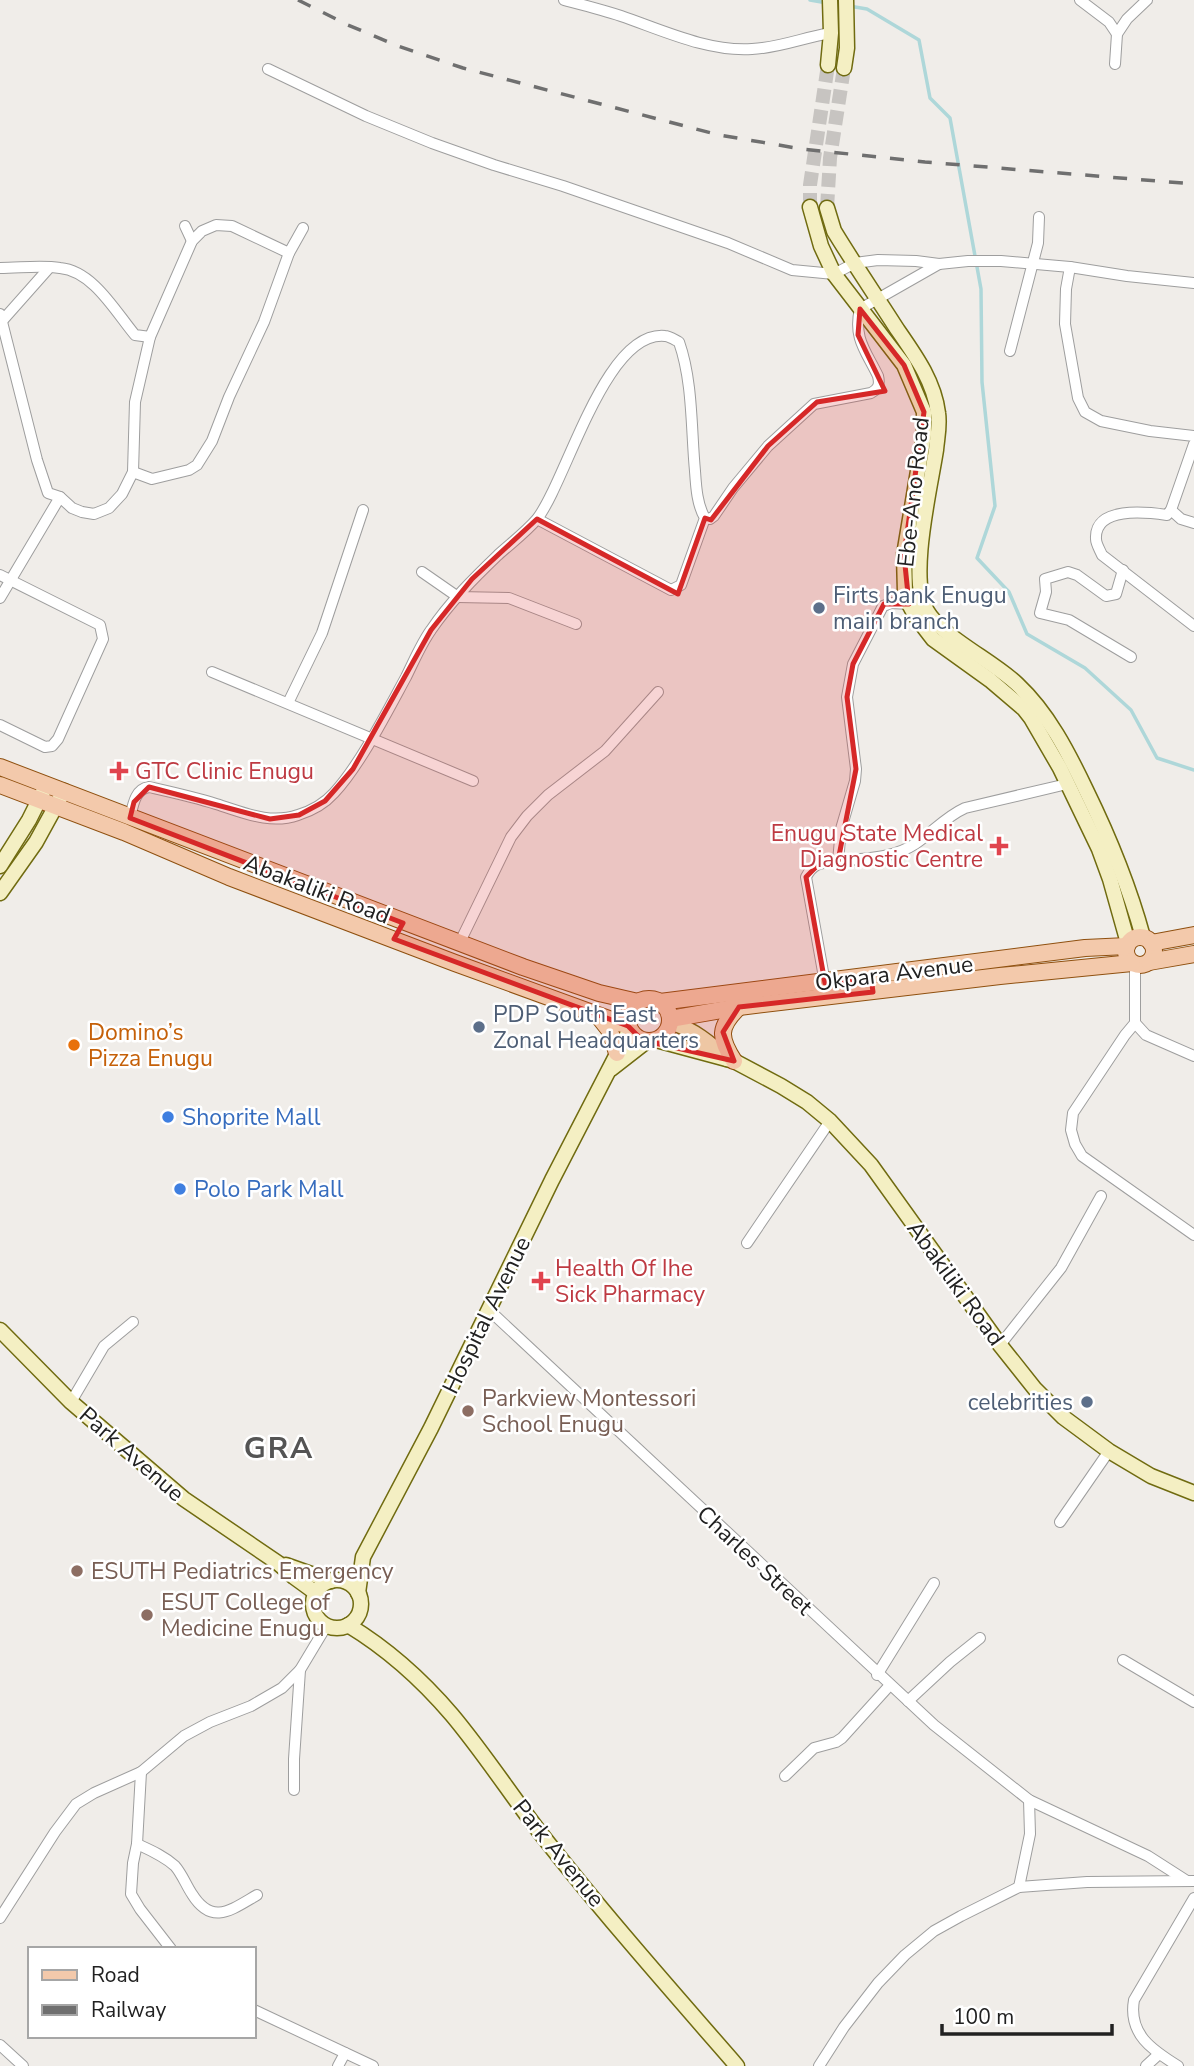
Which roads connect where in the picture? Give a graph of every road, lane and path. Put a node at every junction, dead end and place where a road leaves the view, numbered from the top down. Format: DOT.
graph roads {
  1 [pos="564,0"];
  2 [pos="1080,0"];
  3 [pos="1147,0"];
  4 [pos="831,5"];
  5 [pos="847,6"];
  6 [pos="831,33"];
  7 [pos="1117,34"];
  8 [pos="1115,64"];
  9 [pos="828,65"];
  10 [pos="845,68"];
  11 [pos="268,69"];
  12 [pos="810,207"];
  13 [pos="827,208"];
  14 [pos="1039,216"];
  15 [pos="185,226"];
  16 [pos="303,228"];
  17 [pos="192,241"];
  18 [pos="289,253"];
  19 [pos="855,263"];
  20 [pos="939,264"];
  21 [pos="1032,264"];
  22 [pos="1070,267"];
  23 [pos="0,268"];
  24 [pos="49,268"];
  25 [pos="834,274"];
  26 [pos="1194,283"];
  27 [pos="878,299"];
  28 [pos="860,309"];
  29 [pos="1,317"];
  30 [pos="150,337"];
  31 [pos="1010,351"];
  32 [pos="1194,436"];
  33 [pos="1194,444"];
  34 [pos="132,472"];
  35 [pos="60,496"];
  36 [pos="363,510"];
  37 [pos="1171,510"];
  38 [pos="705,518"];
  39 [pos="537,519"];
  40 [pos="1194,523"];
  41 [pos="1123,570"];
  42 [pos="422,572"];
  43 [pos="0,575"];
  44 [pos="11,579"];
  45 [pos="458,597"];
  46 [pos="0,598"];
  47 [pos="909,604"];
  48 [pos="576,624"];
  49 [pos="1194,626"];
  50 [pos="1131,657"];
  51 [pos="212,672"];
  52 [pos="658,692"];
  53 [pos="288,703"];
  54 [pos="0,725"];
  55 [pos="370,739"];
  56 [pos="0,767"];
  57 [pos="473,781"];
  58 [pos="47,784"];
  59 [pos="0,785"];
  60 [pos="1067,785"];
  61 [pos="64,791"];
  62 [pos="39,799"];
  63 [pos="56,806"];
  64 [pos="130,818"];
  65 [pos="838,861"];
  66 [pos="0,866"];
  67 [pos="0,893"];
  68 [pos="403,923"];
  69 [pos="1194,935"];
  70 [pos="394,939"];
  71 [pos="1137,942"];
  72 [pos="459,944"];
  73 [pos="1194,954"];
  74 [pos="1139,963"];
  75 [pos="825,983"];
  76 [pos="872,984"];
  77 [pos="638,1002"];
  78 [pos="660,1002"];
  79 [pos="739,1007"];
  80 [pos="599,1017"];
  81 [pos="670,1020"];
  82 [pos="1135,1023"];
  83 [pos="629,1027"];
  84 [pos="652,1041"];
  85 [pos="617,1053"];
  86 [pos="1194,1056"];
  87 [pos="732,1060"];
  88 [pos="607,1072"];
  89 [pos="830,1121"];
  90 [pos="1101,1196"];
  91 [pos="1194,1235"];
  92 [pos="747,1243"];
  93 [pos="489,1310"];
  94 [pos="132,1322"];
  95 [pos="0,1330"];
  96 [pos="1000,1345"];
  97 [pos="71,1402"];
  98 [pos="1109,1451"];
  99 [pos="1194,1493"];
  100 [pos="1060,1522"];
  101 [pos="363,1557"];
  102 [pos="278,1563"];
  103 [pos="334,1580"];
  104 [pos="934,1583"];
  105 [pos="316,1593"];
  106 [pos="358,1593"];
  107 [pos="353,1620"];
  108 [pos="327,1625"];
  109 [pos="980,1637"];
  110 [pos="1123,1660"];
  111 [pos="300,1670"];
  112 [pos="877,1675"];
  113 [pos="890,1685"];
  114 [pos="908,1701"];
  115 [pos="1194,1702"];
  116 [pos="141,1772"];
  117 [pos="785,1776"];
  118 [pos="294,1790"];
  119 [pos="1030,1800"];
  120 [pos="137,1844"];
  121 [pos="1190,1881"];
  122 [pos="1019,1887"];
  123 [pos="257,1895"];
  124 [pos="1194,1898"];
  125 [pos="0,1918"];
  126 [pos="169,1947"];
  127 [pos="256,2011"];
  128 [pos="0,2045"];
  129 [pos="345,2053"];
  130 [pos="1158,2054"];
  131 [pos="23,2066"];
  132 [pos="338,2066"];
  133 [pos="373,2066"];
  134 [pos="737,2066"];
  135 [pos="819,2066"];
  136 [pos="1146,2066"];
  137 [pos="1178,2066"];
  1 -- 6 [label="street"];
  2 -- 7 [label="street"];
  3 -- 7 [label="street"];
  4 -- 6 [label="main road"];
  5 -- 10 [label="main road"];
  6 -- 9 [label="main road"];
  7 -- 8 [label="street"];
  11 -- 25 [label="street"];
  12 -- 25 [label="main road, Ebe-Ano Road"];
  13 -- 19 [label="main road, Ebe-Ano Road"];
  14 -- 21 [label="street"];
  15 -- 17 [label="street"];
  16 -- 18 [label="street"];
  17 -- 18 [label="street"];
  17 -- 30 [label="street"];
  18 -- 34 [label="street"];
  19 -- 20 [label="street"];
  19 -- 25 [label="street"];
  19 -- 27 [label="main road, Ebe-Ano Road"];
  20 -- 21 [label="street"];
  20 -- 27 [label="street"];
  21 -- 22 [label="street"];
  21 -- 31 [label="street"];
  22 -- 26 [label="street"];
  22 -- 32 [label="street"];
  23 -- 24 [label="street"];
  24 -- 29 [label="street"];
  24 -- 30 [label="street"];
  25 -- 28 [label="main road, Ebe-Ano Road"];
  27 -- 28 [label="street"];
  27 -- 71 [label="main road, Ebe-Ano Road"];
  28 -- 38 [label="street"];
  28 -- 47 [label="main road, Ebe-Ano Road"];
  29 -- 35 [label="street"];
  30 -- 34 [label="street"];
  33 -- 37 [label="street"];
  34 -- 35 [label="street"];
  35 -- 44 [label="street"];
  36 -- 53 [label="street"];
  37 -- 40 [label="street"];
  37 -- 41 [label="street"];
  38 -- 39 [label="street"];
  38 -- 39 [label="street"];
  39 -- 45 [label="street"];
  41 -- 49 [label="street"];
  41 -- 50 [label="street"];
  42 -- 45 [label="street"];
  43 -- 44 [label="street"];
  44 -- 46 [label="street"];
  44 -- 54 [label="street"];
  45 -- 48 [label="street"];
  45 -- 55 [label="street"];
  47 -- 60 [label="main road, Ebe-Ano Road"];
  47 -- 65 [label="street"];
  51 -- 53 [label="street"];
  52 -- 72 [label="street"];
  53 -- 55 [label="street"];
  55 -- 57 [label="street"];
  55 -- 64 [label="street"];
  56 -- 58 [label="main road, Abakaliki Road"];
  58 -- 61 [label="main road, Abakaliki Road"];
  58 -- 62 [label="main road"];
  59 -- 62 [label="main road, Abakaliki Road"];
  60 -- 65 [label="street"];
  60 -- 71 [label="main road, Ebe-Ano Road"];
  61 -- 63 [label="main road"];
  61 -- 64 [label="main road, Abakaliki Road"];
  62 -- 63 [label="main road, Abakaliki Road"];
  62 -- 66 [label="main road"];
  63 -- 67 [label="main road"];
  63 -- 70 [label="main road, Abakaliki Road"];
  64 -- 68 [label="main road, Abakaliki Road"];
  65 -- 75 [label="street"];
  68 -- 70 [label="main road"];
  68 -- 72 [label="main road, Abakaliki Road"];
  69 -- 71 [label="main road, Okpara Avenue"];
  70 -- 80 [label="main road, Abakaliki Road"];
  71 -- 74 [label="main road"];
  71 -- 74 [label="main road"];
  71 -- 76 [label="main road, Okpara Avenue"];
  72 -- 77 [label="main road, Abakaliki Road"];
  73 -- 74 [label="main road, Okpara Avenue"];
  74 -- 76 [label="main road, Okpara Avenue"];
  74 -- 82 [label="street"];
  75 -- 76 [label="main road, Okpara Avenue"];
  75 -- 78 [label="main road, Okpara Avenue"];
  76 -- 79 [label="main road, Okpara Avenue"];
  77 -- 78 [label="main road"];
  77 -- 83 [label="main road"];
  78 -- 81 [label="main road"];
  79 -- 81 [label="main road, Okpara Avenue"];
  79 -- 87 [label="main road"];
  80 -- 83 [label="main road, Abakaliki Road"];
  80 -- 85 [label="main road"];
  81 -- 84 [label="main road"];
  81 -- 87 [label="main road"];
  82 -- 86 [label="street"];
  82 -- 91 [label="street"];
  83 -- 84 [label="main road"];
  83 -- 85 [label="main road, Hospital Avenue"];
  84 -- 87 [label="main road"];
  84 -- 88 [label="main road"];
  85 -- 88 [label="main road, Hospital Avenue"];
  87 -- 89 [label="main road, Abakiliki Road"];
  88 -- 93 [label="main road, Hospital Avenue"];
  89 -- 92 [label="street"];
  89 -- 96 [label="main road, Abakiliki Road"];
  90 -- 96 [label="street"];
  93 -- 101 [label="main road, Hospital Avenue"];
  93 -- 112 [label="street, Charles Street"];
  94 -- 97 [label="street"];
  95 -- 97 [label="main road, Park Avenue"];
  96 -- 98 [label="main road, Abakiliki Road"];
  97 -- 102 [label="main road, Park Avenue"];
  98 -- 99 [label="main road, Abakiliki Road"];
  98 -- 100 [label="street"];
  101 -- 103 [label="main road"];
  101 -- 106 [label="main road"];
  102 -- 103 [label="main road"];
  102 -- 105 [label="main road"];
  103 -- 105 [label="main road"];
  103 -- 106 [label="main road"];
  104 -- 112 [label="street"];
  105 -- 108 [label="main road"];
  106 -- 107 [label="main road"];
  107 -- 108 [label="main road"];
  107 -- 134 [label="main road, Park Avenue"];
  108 -- 111 [label="street"];
  109 -- 114 [label="street"];
  110 -- 115 [label="street"];
  111 -- 116 [label="street"];
  111 -- 118 [label="street"];
  112 -- 113 [label="street, Charles Street"];
  113 -- 114 [label="street, Charles Street"];
  113 -- 117 [label="street"];
  114 -- 119 [label="street, Charles Street"];
  116 -- 120 [label="street"];
  116 -- 125 [label="street"];
  119 -- 121 [label="street, Charles Street"];
  119 -- 122 [label="street"];
  120 -- 123 [label="street"];
  120 -- 126 [label="street"];
  121 -- 122 [label="street"];
  122 -- 135 [label="street"];
  124 -- 130 [label="street"];
  127 -- 129 [label="street"];
  128 -- 131 [label="street"];
  129 -- 132 [label="street"];
  129 -- 133 [label="street"];
  130 -- 136 [label="street"];
  130 -- 137 [label="street"];
}
